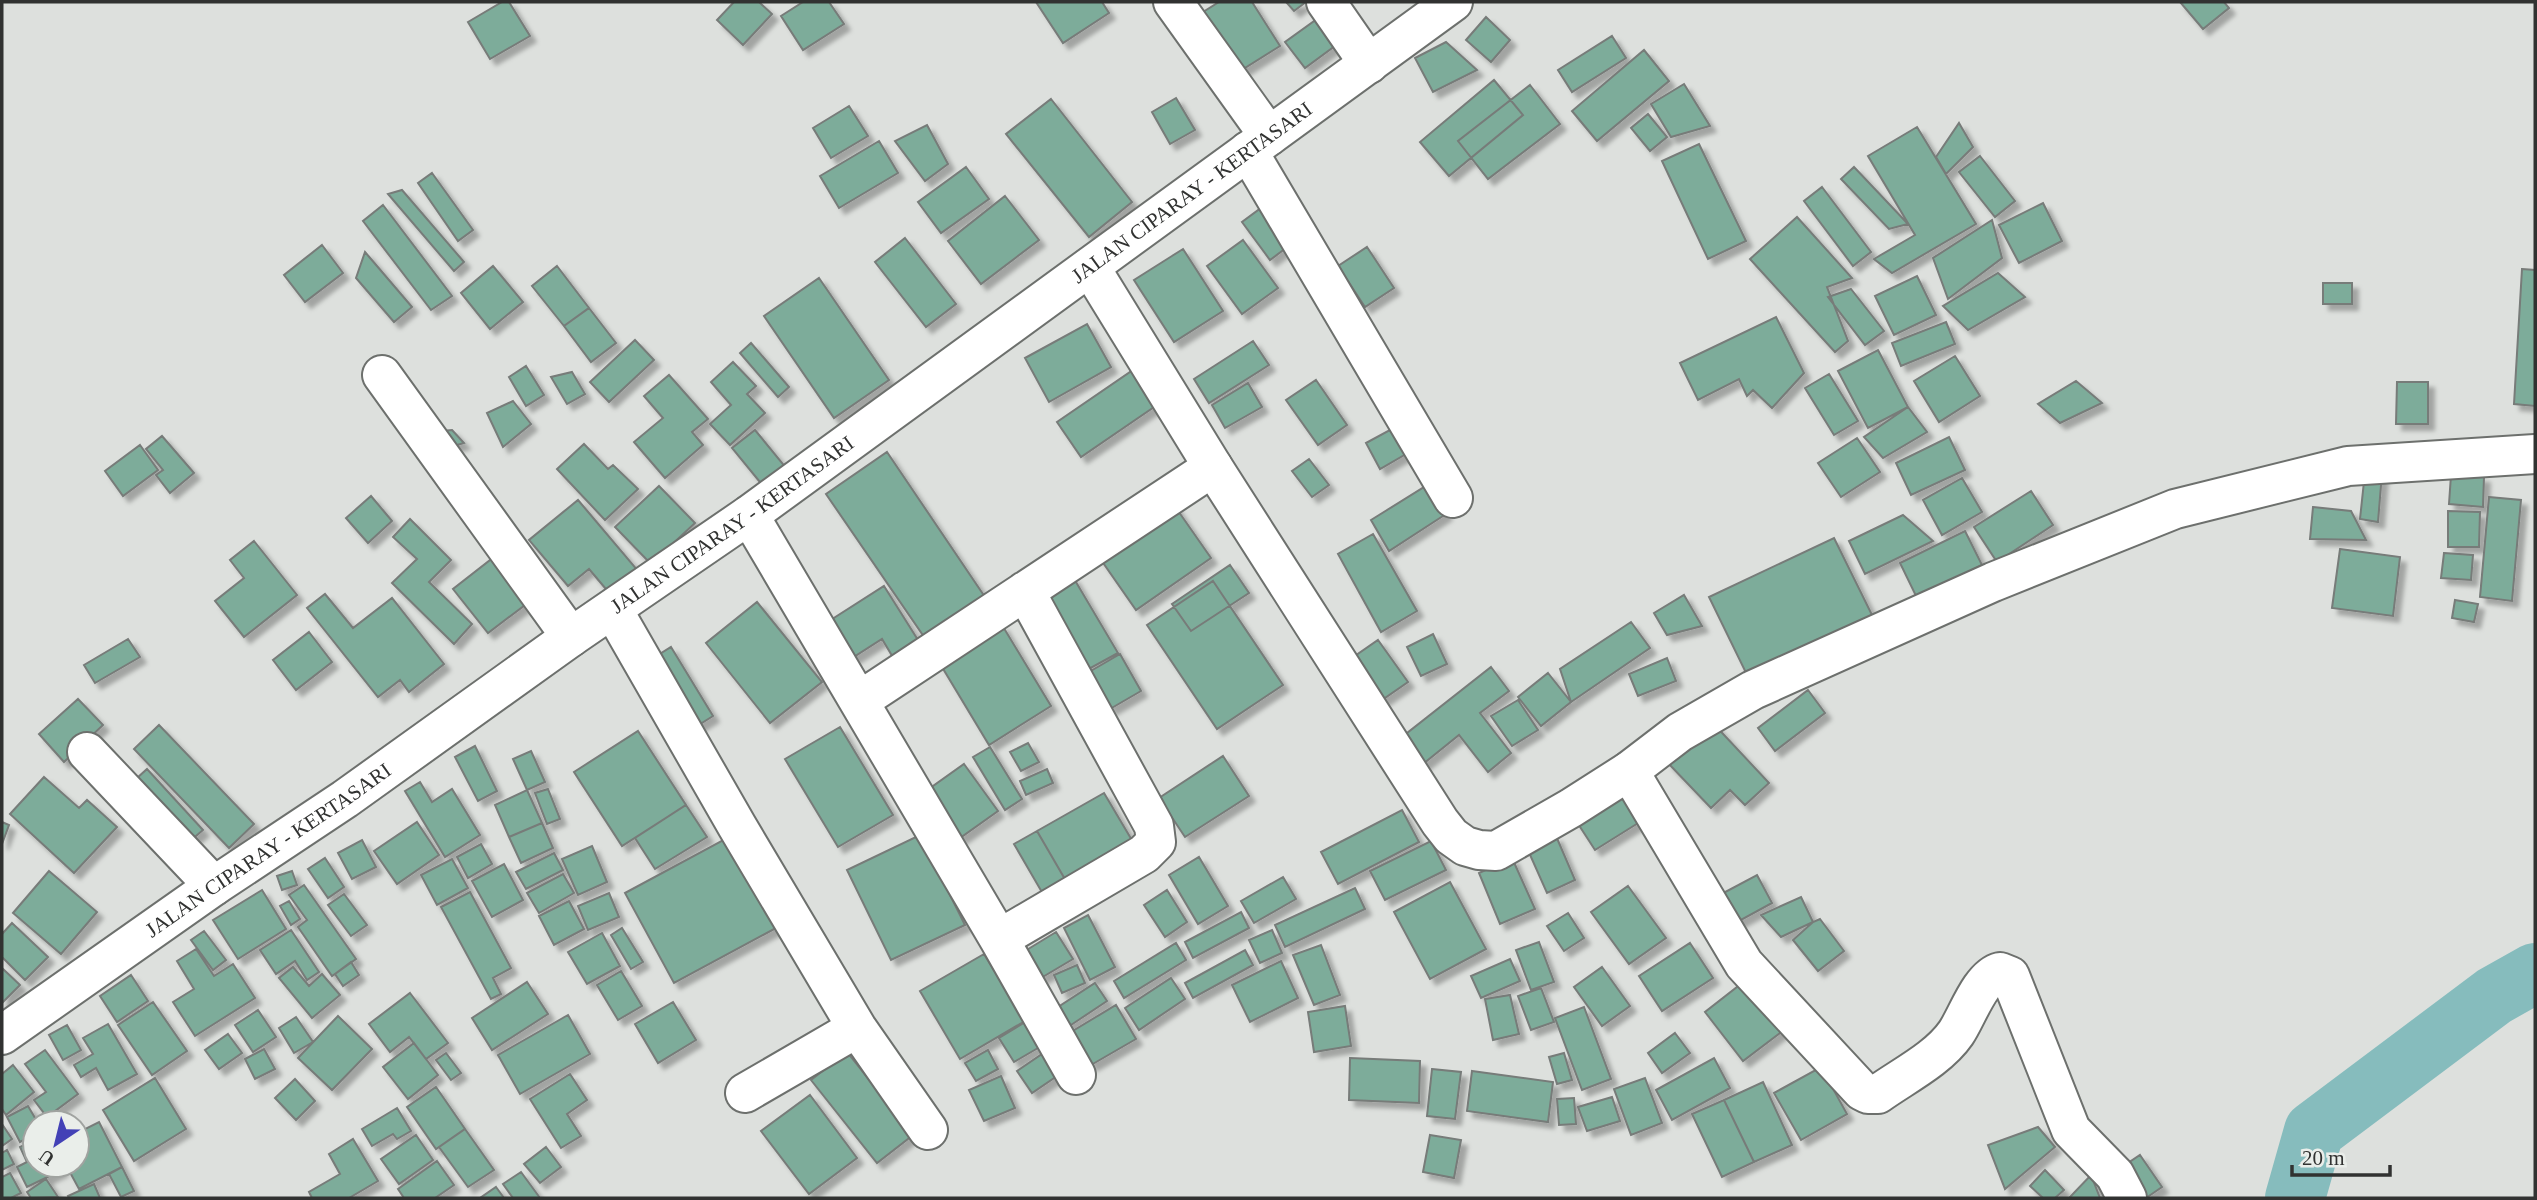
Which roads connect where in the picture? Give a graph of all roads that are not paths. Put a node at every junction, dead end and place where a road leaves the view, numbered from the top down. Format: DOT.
graph roads {
  1 [pos="1173,2"];
  2 [pos="1326,2"];
  3 [pos="1453,2"];
  4 [pos="1369,64"];
  5 [pos="1258,143"];
  6 [pos="1090,267"];
  7 [pos="382,375"];
  8 [pos="2535,454"];
  9 [pos="1213,467"];
  10 [pos="1453,498"];
  11 [pos="749,515"];
  12 [pos="1025,591"];
  13 [pos="613,610"];
  14 [pos="571,637"];
  15 [pos="859,701"];
  16 [pos="87,752"];
  17 [pos="1629,771"];
  18 [pos="214,886"];
  19 [pos="999,939"];
  20 [pos="857,1028"];
  21 [pos="2,1035"];
  22 [pos="1076,1075"];
  23 [pos="745,1093"];
  24 [pos="928,1130"];
  25 [pos="2127,1198"];
  1 -- 5 [label="street"];
  2 -- 4 [label="street"];
  3 -- 4 [label="street, JALAN CIPARAY - KERTASARI"];
  4 -- 5 [label="street, JALAN CIPARAY - KERTASARI"];
  5 -- 6 [label="street, JALAN CIPARAY - KERTASARI"];
  5 -- 10 [label="street"];
  6 -- 9 [label="street"];
  6 -- 11 [label="street, JALAN CIPARAY - KERTASARI"];
  7 -- 14 [label="street"];
  8 -- 17 [label="street"];
  9 -- 12 [label="street"];
  9 -- 17 [label="street"];
  11 -- 13 [label="street, JALAN CIPARAY - KERTASARI"];
  11 -- 15 [label="street"];
  12 -- 15 [label="street"];
  12 -- 19 [label="street"];
  13 -- 14 [label="street, JALAN CIPARAY - KERTASARI"];
  13 -- 20 [label="street"];
  14 -- 18 [label="street, JALAN CIPARAY - KERTASARI"];
  15 -- 19 [label="street"];
  16 -- 18 [label="street"];
  17 -- 25 [label="street"];
  18 -- 21 [label="street, JALAN CIPARAY - KERTASARI"];
  19 -- 22 [label="street"];
  20 -- 23 [label="street"];
  20 -- 24 [label="street"];
}
